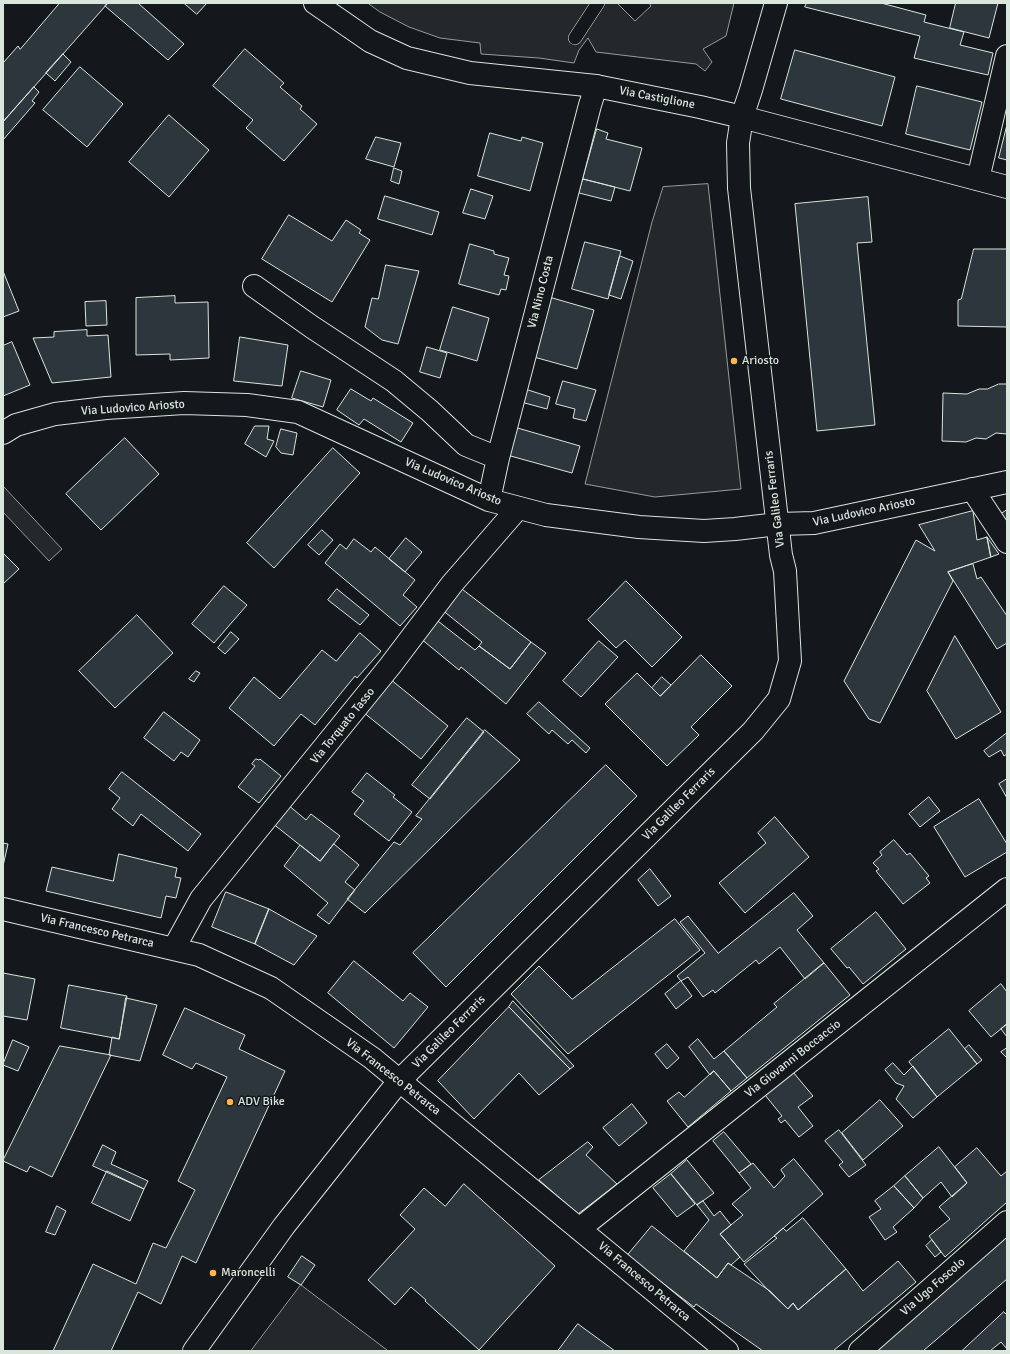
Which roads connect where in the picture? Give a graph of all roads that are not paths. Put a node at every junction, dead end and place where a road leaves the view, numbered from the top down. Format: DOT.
graph roads {
  1 [pos="315,3"];
  2 [pos="598,3"];
  3 [pos="776,3"];
  4 [pos="575,38"];
  5 [pos="1007,56"];
  6 [pos="596,86"];
  7 [pos="742,117"];
  8 [pos="978,179"];
  9 [pos="1007,187"];
  10 [pos="254,286"];
  11 [pos="3,433"];
  12 [pos="498,458"];
  13 [pos="1007,482"];
  14 [pos="972,489"];
  15 [pos="489,500"];
  16 [pos="518,508"];
  17 [pos="778,524"];
  18 [pos="1007,542"];
  19 [pos="1007,889"];
  20 [pos="3,909"];
  21 [pos="174,948"];
  22 [pos="399,1081"];
  23 [pos="1007,1222"];
  24 [pos="580,1229"];
  25 [pos="194,1351"];
  26 [pos="727,1351"];
  27 [pos="860,1351"];
  1 -- 6 [label="street, Via Castiglione"];
  2 -- 4 [label="lane"];
  3 -- 7 [label="street, Via Galileo Ferraris"];
  5 -- 8 [label="street"];
  6 -- 7 [label="street, Via Castiglione"];
  6 -- 12 [label="street, Via Nino Costa"];
  7 -- 8 [label="street, Via Castiglione"];
  7 -- 17 [label="street, Via Galileo Ferraris"];
  8 -- 9 [label="street, Via Castiglione"];
  10 -- 12 [label="street"];
  11 -- 15 [label="street, Via Ludovico Ariosto"];
  12 -- 15 [label="street, Via Nino Costa"];
  13 -- 14 [label="street, Via Ludovico Ariosto"];
  14 -- 17 [label="street, Via Ludovico Ariosto"];
  14 -- 18 [label="street"];
  15 -- 16 [label="street, Via Ludovico Ariosto"];
  16 -- 17 [label="street, Via Ludovico Ariosto"];
  16 -- 21 [label="street, Via Torquato Tasso"];
  17 -- 22 [label="street, Via Galileo Ferraris"];
  19 -- 24 [label="street, Via Giovanni Boccaccio"];
  20 -- 21 [label="street, Via Francesco Petrarca"];
  21 -- 22 [label="street, Via Francesco Petrarca"];
  22 -- 24 [label="street, Via Francesco Petrarca"];
  22 -- 25 [label="street, Via Galileo Ferraris"];
  23 -- 27 [label="street, Via Ugo Foscolo"];
  24 -- 26 [label="street, Via Francesco Petrarca"];
}
